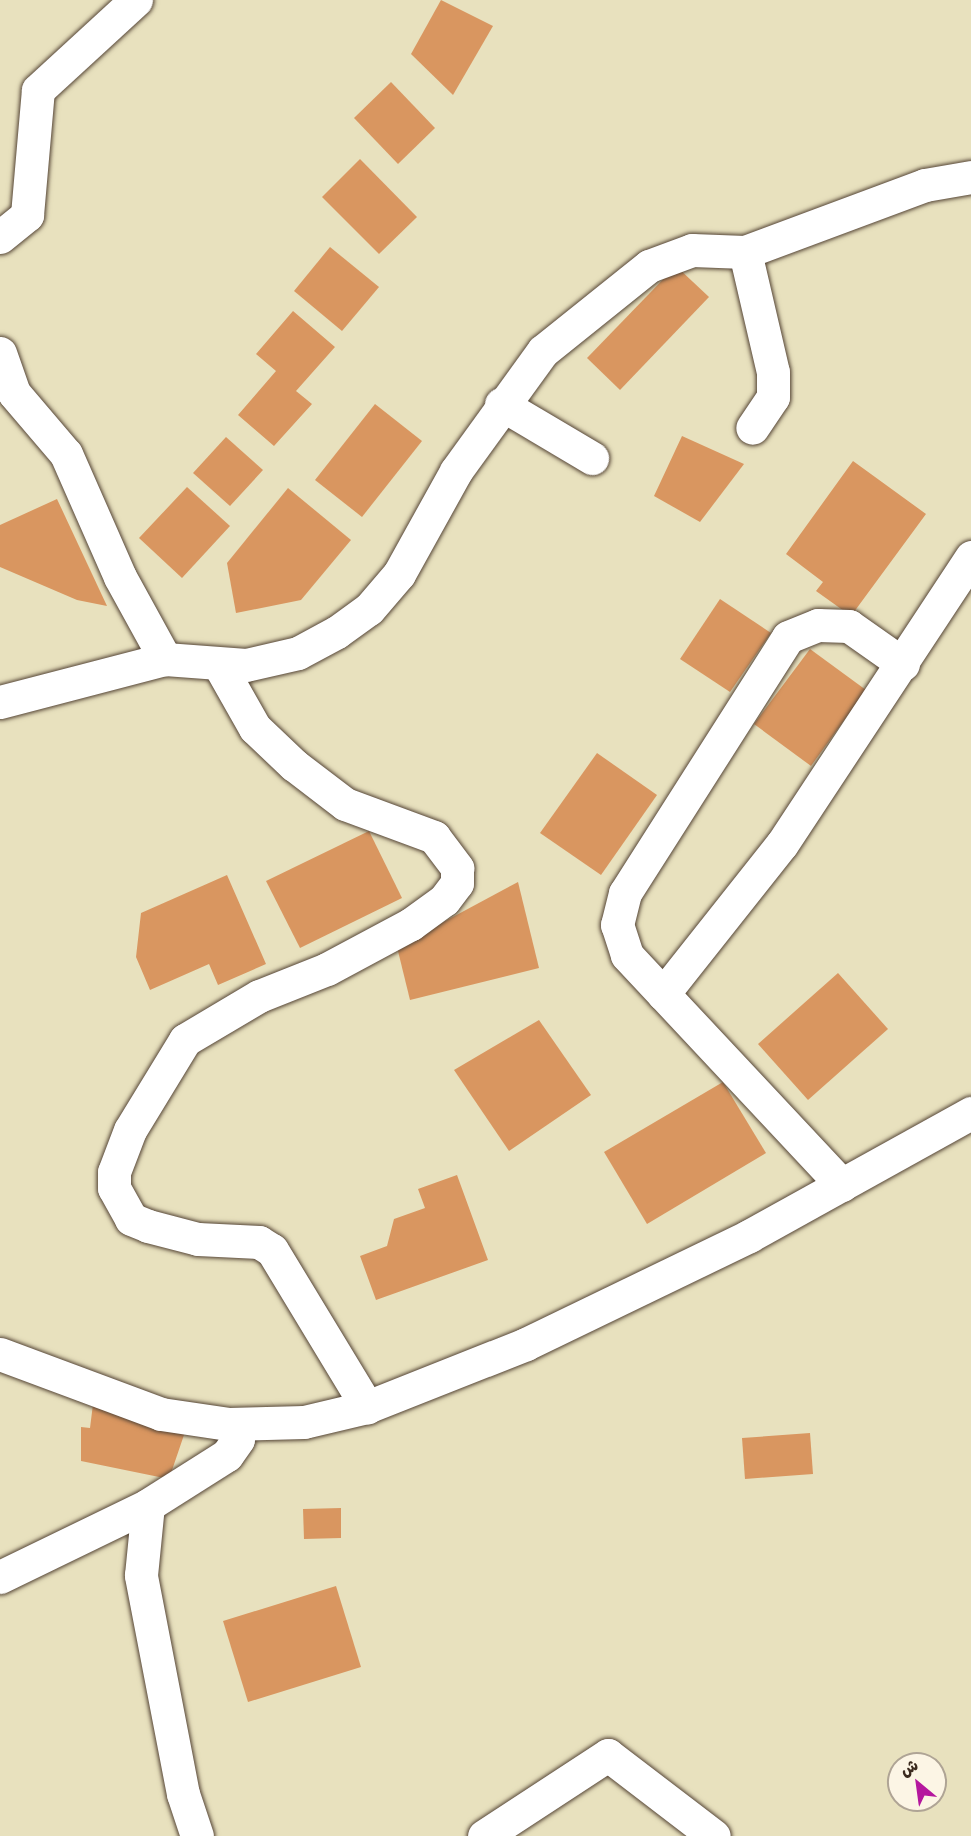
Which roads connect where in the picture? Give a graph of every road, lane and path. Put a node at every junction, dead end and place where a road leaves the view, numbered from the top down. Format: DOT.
graph roads {
  1 [pos="136,0"];
  2 [pos="971,177"];
  3 [pos="0,237"];
  4 [pos="745,252"];
  5 [pos="0,353"];
  6 [pos="501,404"];
  7 [pos="752,428"];
  8 [pos="592,458"];
  9 [pos="971,557"];
  10 [pos="165,659"];
  11 [pos="903,664"];
  12 [pos="221,668"];
  13 [pos="0,702"];
  14 [pos="663,994"];
  15 [pos="971,1113"];
  16 [pos="842,1185"];
  17 [pos="0,1354"];
  18 [pos="367,1407"];
  19 [pos="229,1424"];
  20 [pos="148,1505"];
  21 [pos="0,1577"];
  22 [pos="197,1836"];
  23 [pos="484,1836"];
  24 [pos="714,1836"];
  1 -- 3 [label="street"];
  2 -- 4 [label="street"];
  4 -- 6 [label="street"];
  4 -- 7 [label="street"];
  5 -- 10 [label="street"];
  6 -- 8 [label="street"];
  6 -- 12 [label="street"];
  9 -- 11 [label="street"];
  10 -- 12 [label="street"];
  10 -- 13 [label="street"];
  11 -- 14 [label="street"];
  11 -- 14 [label="street"];
  12 -- 18 [label="street"];
  14 -- 16 [label="street"];
  15 -- 16 [label="street"];
  16 -- 18 [label="street"];
  17 -- 19 [label="street"];
  18 -- 19 [label="street"];
  19 -- 20 [label="street"];
  20 -- 21 [label="street"];
  20 -- 22 [label="street"];
  23 -- 24 [label="street"];
}
